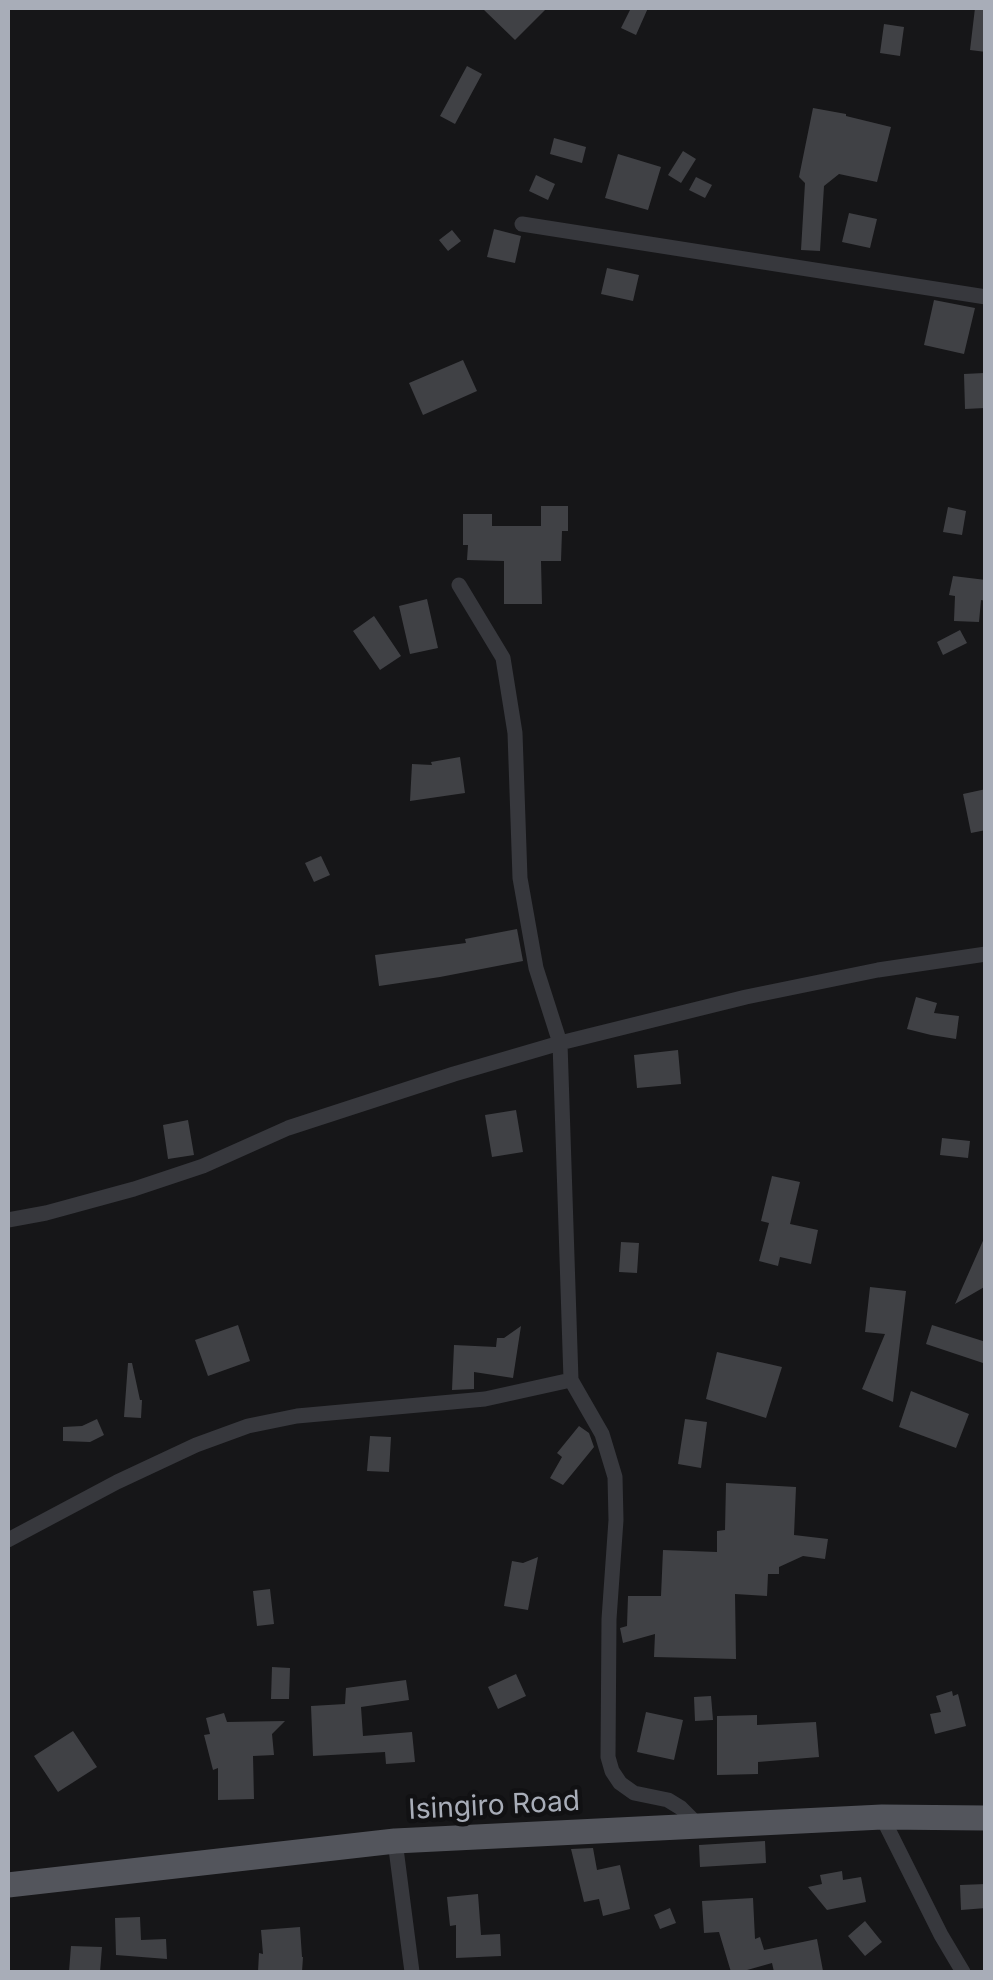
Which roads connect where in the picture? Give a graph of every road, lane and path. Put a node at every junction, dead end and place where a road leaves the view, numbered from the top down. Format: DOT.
graph roads {
  1 [pos="522,224"];
  2 [pos="986,297"];
  3 [pos="458,585"];
  4 [pos="986,954"];
  5 [pos="560,1043"];
  6 [pos="8,1220"];
  7 [pos="571,1380"];
  8 [pos="8,1540"];
  9 [pos="882,1817"];
  10 [pos="986,1818"];
  11 [pos="699,1826"];
  12 [pos="395,1840"];
  13 [pos="8,1885"];
  14 [pos="412,1972"];
  15 [pos="963,1972"];
  1 -- 2 [label="street"];
  3 -- 5 [label="street"];
  4 -- 5 [label="street"];
  5 -- 6 [label="street"];
  5 -- 7 [label="street"];
  7 -- 8 [label="street"];
  7 -- 11 [label="street"];
  9 -- 10 [label="main road, Isingiro Road"];
  9 -- 11 [label="main road, Isingiro Road"];
  9 -- 15 [label="street"];
  11 -- 12 [label="main road, Isingiro Road"];
  12 -- 13 [label="main road, Isingiro Road"];
  12 -- 14 [label="street"];
}
